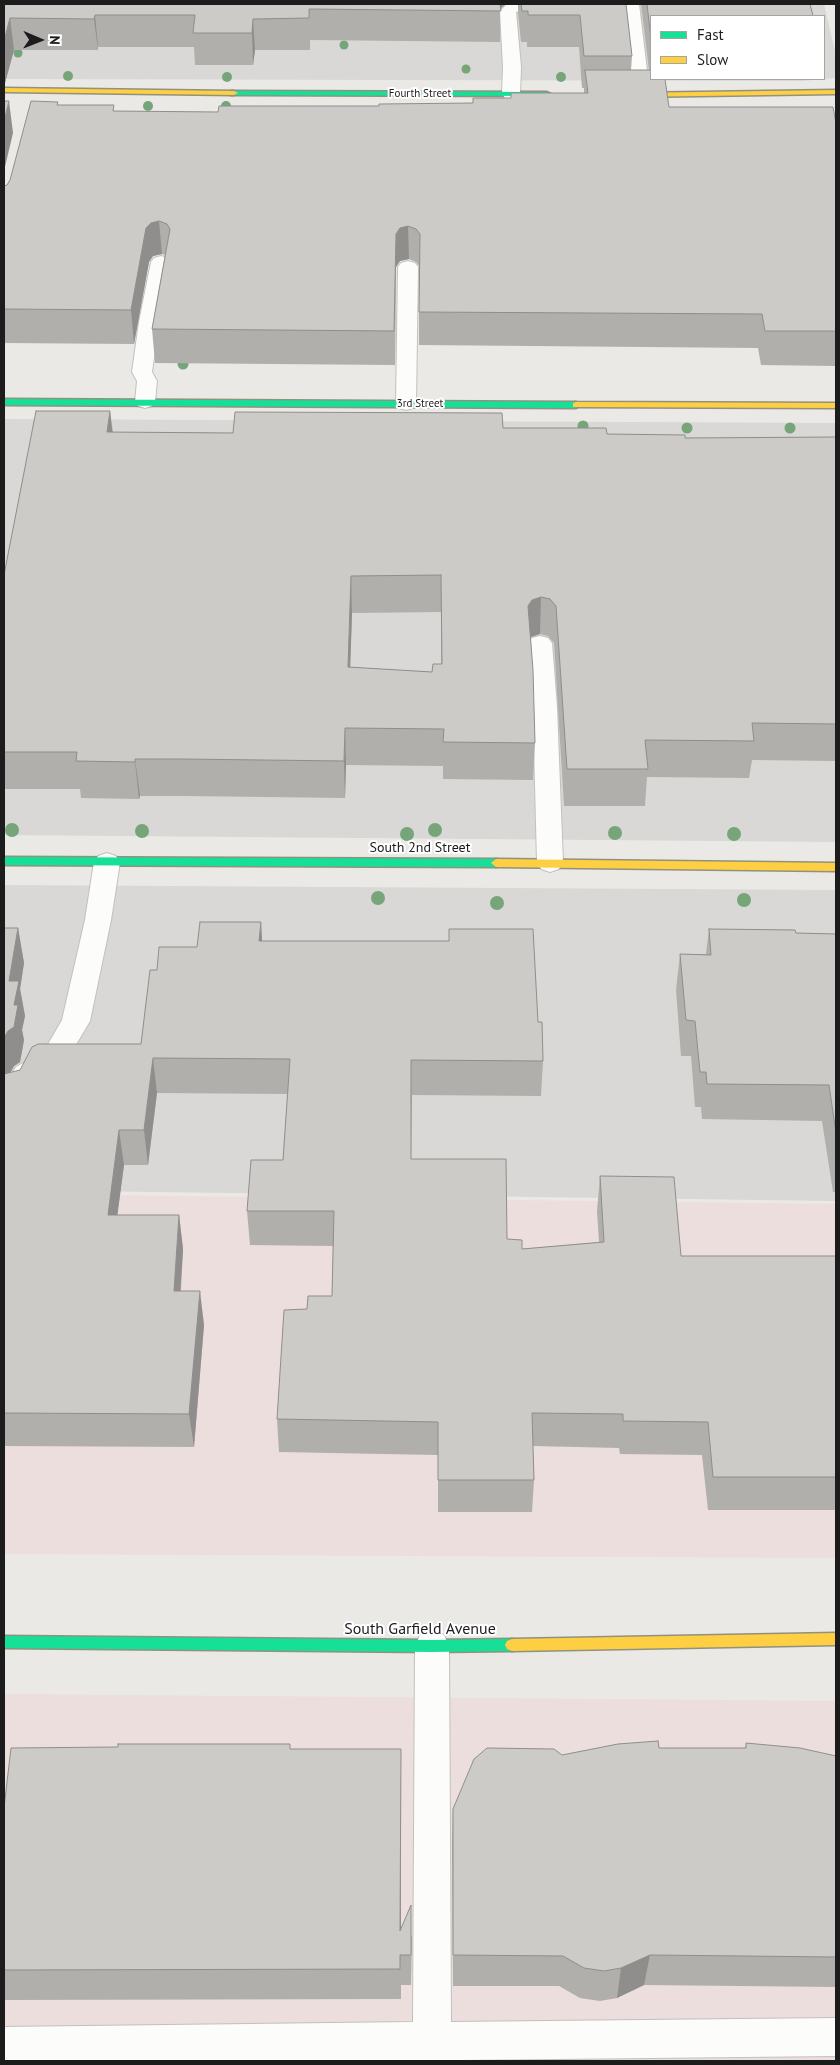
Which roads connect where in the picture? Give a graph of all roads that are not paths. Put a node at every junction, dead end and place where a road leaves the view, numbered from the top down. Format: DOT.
graph roads {
  1 [pos="528,4"];
  2 [pos="631,4"];
  3 [pos="4,90"];
  4 [pos="34,90"];
  5 [pos="836,92"];
  6 [pos="511,94"];
  7 [pos="558,94"];
  8 [pos="623,94"];
  9 [pos="641,95"];
  10 [pos="30,108"];
  11 [pos="162,262"];
  12 [pos="408,267"];
  13 [pos="4,402"];
  14 [pos="145,402"];
  15 [pos="406,404"];
  16 [pos="836,406"];
  17 [pos="540,642"];
  18 [pos="4,861"];
  19 [pos="107,862"];
  20 [pos="550,863"];
  21 [pos="836,867"];
  22 [pos="4,1098"];
  23 [pos="836,1639"];
  24 [pos="4,1642"];
  25 [pos="432,1646"];
  26 [pos="836,2036"];
  27 [pos="432,2041"];
  28 [pos="4,2046"];
  1 -- 6 [label="lane"];
  2 -- 9 [label="lane"];
  3 -- 4 [label="street, Fourth Street"];
  4 -- 6 [label="street, Fourth Street"];
  4 -- 10 [label="lane"];
  5 -- 9 [label="street"];
  6 -- 7 [label="street, Fourth Street"];
  8 -- 9 [label="street"];
  11 -- 14 [label="lane"];
  12 -- 15 [label="lane"];
  13 -- 14 [label="street, 3rd Street"];
  14 -- 15 [label="street, 3rd Street"];
  15 -- 16 [label="street, 3rd Street"];
  17 -- 20 [label="lane"];
  18 -- 19 [label="street, South 2nd Street"];
  19 -- 20 [label="street, South 2nd Street"];
  19 -- 22 [label="lane"];
  20 -- 21 [label="street, South 2nd Street"];
  23 -- 25 [label="street, South Garfield Avenue"];
  24 -- 25 [label="street, South Garfield Avenue"];
  25 -- 27 [label="lane"];
  26 -- 27 [label="lane"];
  27 -- 28 [label="lane"];
}
